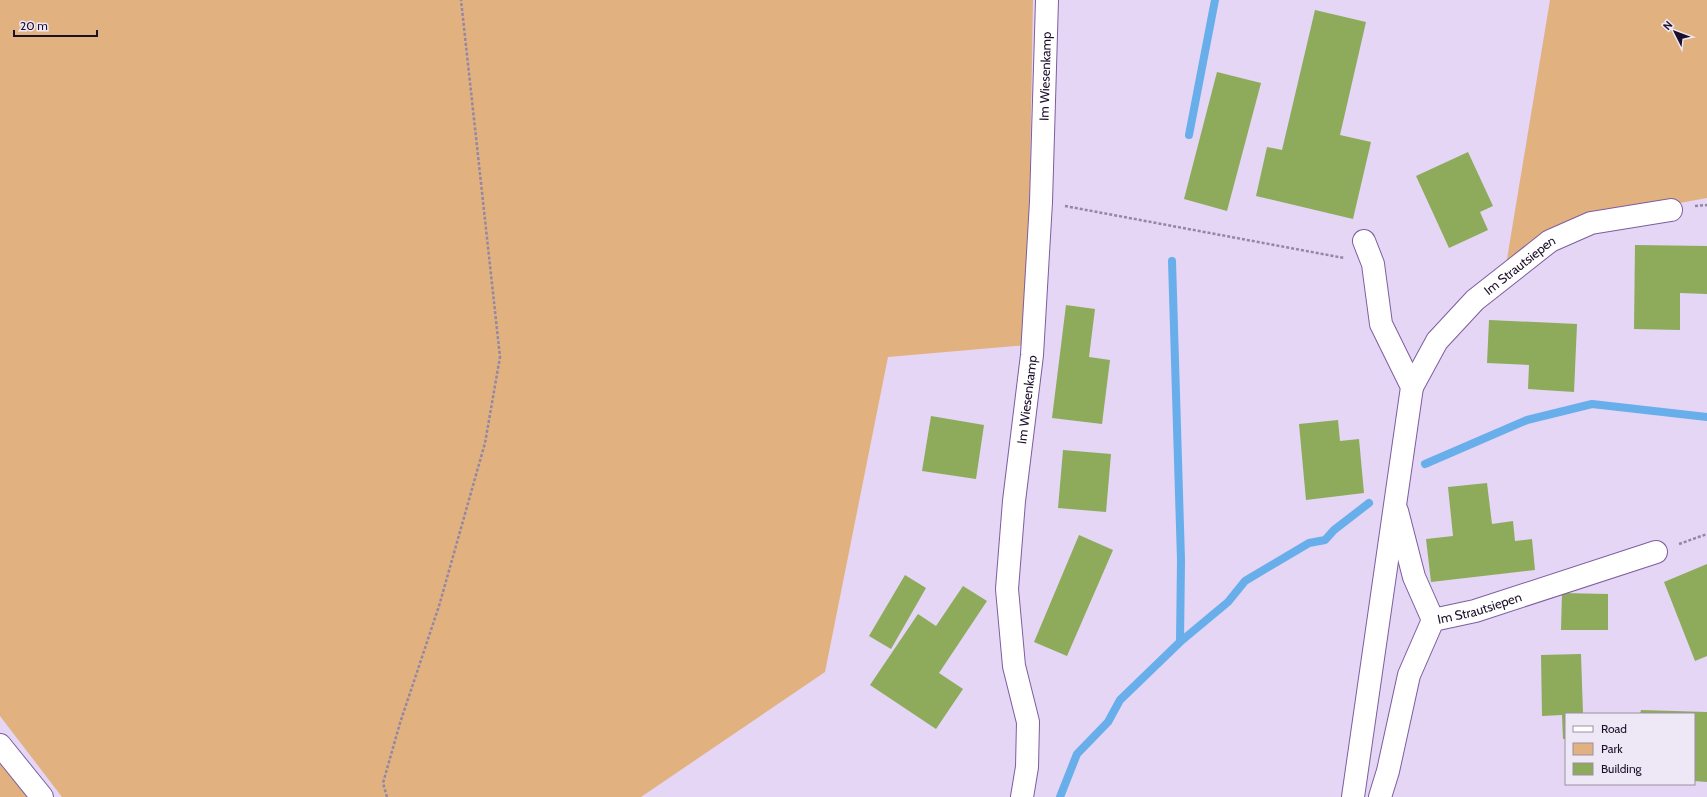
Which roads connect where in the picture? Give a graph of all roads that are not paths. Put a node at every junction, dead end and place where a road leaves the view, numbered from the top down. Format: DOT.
graph roads {
  1 [pos="1047,0"];
  2 [pos="1670,210"];
  3 [pos="1364,241"];
  4 [pos="1412,387"];
  5 [pos="1394,502"];
  6 [pos="1656,552"];
  7 [pos="1433,620"];
  8 [pos="0,745"];
  9 [pos="42,797"];
  10 [pos="1022,797"];
  11 [pos="1353,797"];
  12 [pos="1380,797"];
  1 -- 10 [label="street, Im Wiesenkamp"];
  2 -- 4 [label="street, Im Strautsiepen"];
  3 -- 4 [label="street"];
  4 -- 5 [label="street, Im Strautsiepen"];
  5 -- 7 [label="street"];
  5 -- 11 [label="street, Im Strautsiepen"];
  6 -- 7 [label="street, Im Strautsiepen"];
  7 -- 12 [label="street, Im Strautsiepen"];
  8 -- 9 [label="street"];
}
